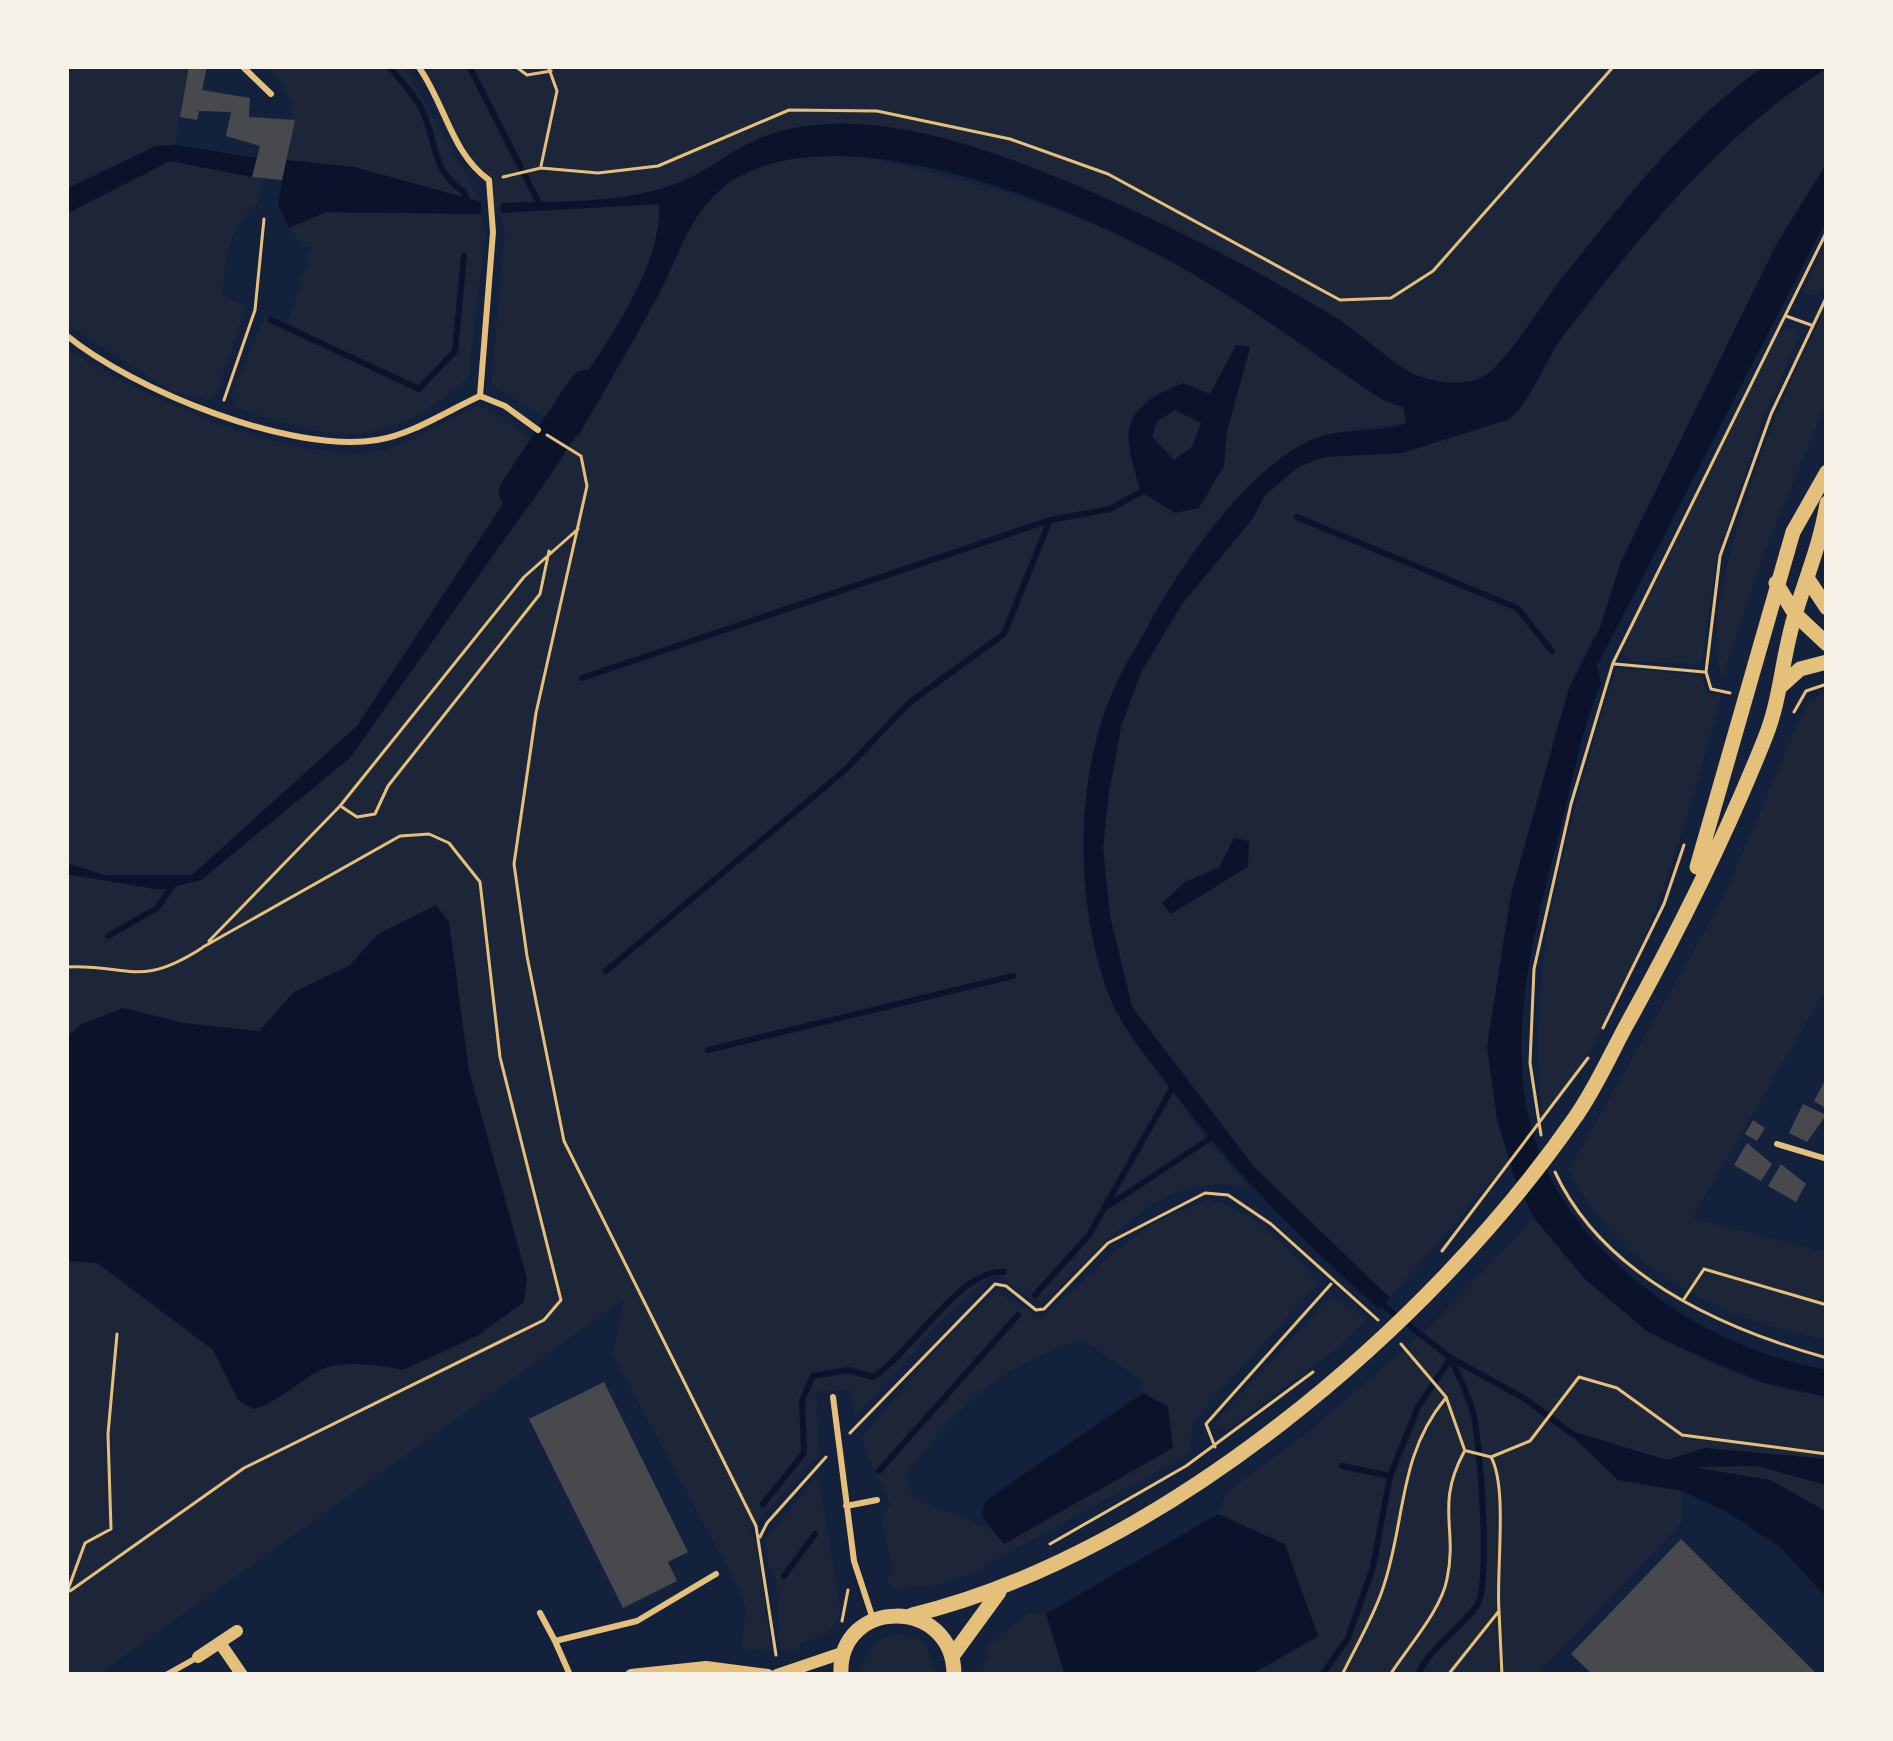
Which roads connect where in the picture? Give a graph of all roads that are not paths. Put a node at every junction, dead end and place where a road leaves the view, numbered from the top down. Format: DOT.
graph roads {
  1 [pos="242,66"];
  2 [pos="418,66"];
  3 [pos="271,94"];
  4 [pos="66,335"];
  5 [pos="480,396"];
  6 [pos="538,430"];
  7 [pos="1827,472"];
  8 [pos="1827,503"];
  9 [pos="1809,581"];
  10 [pos="1776,583"];
  11 [pos="1827,608"];
  12 [pos="1795,614"];
  13 [pos="1827,644"];
  14 [pos="1827,662"];
  15 [pos="1780,686"];
  16 [pos="1676,935"];
  17 [pos="1777,1144"];
  18 [pos="1827,1160"];
  19 [pos="833,1396"];
  20 [pos="877,1500"];
  21 [pos="846,1506"];
  22 [pos="716,1574"];
  23 [pos="1001,1590"];
  24 [pos="540,1613"];
  25 [pos="912,1615"];
  26 [pos="873,1618"];
  27 [pos="236,1631"];
  28 [pos="555,1641"];
  29 [pos="220,1643"];
  30 [pos="838,1645"];
  31 [pos="953,1655"];
  32 [pos="197,1658"];
  33 [pos="166,1675"];
  34 [pos="242,1675"];
  35 [pos="570,1675"];
  36 [pos="634,1675"];
  37 [pos="773,1675"];
  38 [pos="841,1675"];
  39 [pos="954,1675"];
  1 -- 3 [label="lane"];
  2 -- 5 [label="lane"];
  4 -- 5 [label="lane"];
  5 -- 6 [label="lane"];
  7 -- 10 [label="street"];
  8 -- 9 [label="street"];
  9 -- 11 [label="street"];
  9 -- 12 [label="street"];
  10 -- 12 [label="street"];
  10 -- 16 [label="street"];
  12 -- 13 [label="street"];
  12 -- 15 [label="street"];
  14 -- 15 [label="street"];
  15 -- 16 [label="street"];
  16 -- 23 [label="street"];
  17 -- 18 [label="lane"];
  19 -- 21 [label="lane"];
  20 -- 21 [label="lane"];
  21 -- 26 [label="lane"];
  22 -- 28 [label="lane"];
  23 -- 25 [label="street"];
  23 -- 31 [label="street"];
  24 -- 28 [label="lane"];
  25 -- 26 [label="street"];
  25 -- 31 [label="street"];
  26 -- 30 [label="street"];
  27 -- 29 [label="street"];
  28 -- 35 [label="lane"];
  29 -- 32 [label="street"];
  29 -- 34 [label="street"];
  30 -- 37 [label="street"];
  30 -- 38 [label="street"];
  31 -- 39 [label="street"];
  32 -- 33 [label="lane"];
  36 -- 37 [label="street"];
}
